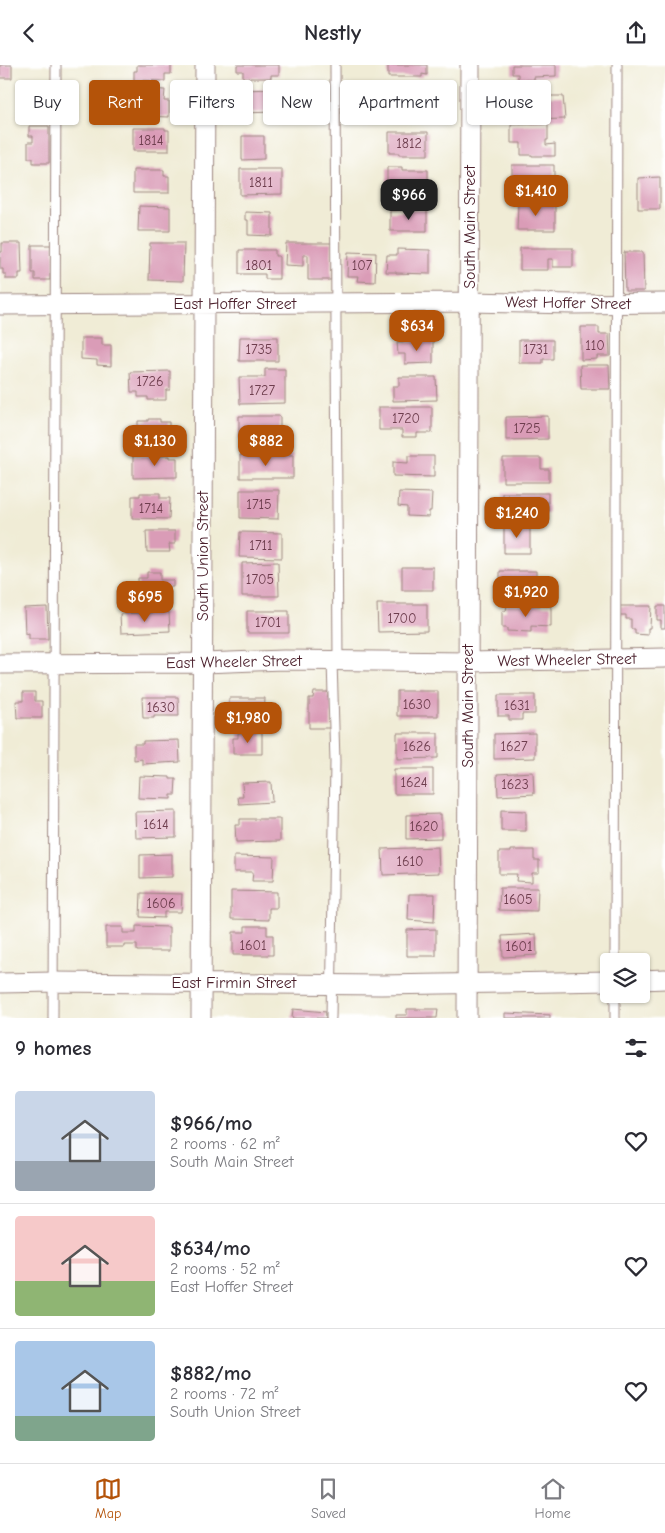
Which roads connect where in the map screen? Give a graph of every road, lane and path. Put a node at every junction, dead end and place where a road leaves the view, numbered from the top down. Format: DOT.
graph roads {
  1 [pos="56,65"];
  2 [pos="205,65"];
  3 [pos="335,65"];
  4 [pos="470,65"];
  5 [pos="618,65"];
  6 [pos="470,301"];
  7 [pos="337,303"];
  8 [pos="665,303"];
  9 [pos="56,304"];
  10 [pos="203,304"];
  11 [pos="616,304"];
  12 [pos="0,305"];
  13 [pos="665,658"];
  14 [pos="616,659"];
  15 [pos="335,661"];
  16 [pos="469,662"];
  17 [pos="54,663"];
  18 [pos="204,663"];
  19 [pos="0,664"];
  20 [pos="615,953"];
  21 [pos="665,979"];
  22 [pos="650,980"];
  23 [pos="600,981"];
  24 [pos="54,982"];
  25 [pos="0,983"];
  26 [pos="202,983"];
  27 [pos="467,983"];
  28 [pos="331,984"];
  29 [pos="615,1003"];
  30 [pos="53,1018"];
  31 [pos="201,1018"];
  32 [pos="331,1018"];
  33 [pos="467,1018"];
  34 [pos="615,1018"];
  1 -- 9 [label="lane"];
  2 -- 10 [label="street, South Union Street"];
  3 -- 7 [label="lane"];
  4 -- 6 [label="street, South Main Street"];
  5 -- 11 [label="lane"];
  6 -- 7 [label="street, East Hoffer Street"];
  6 -- 11 [label="street, West Hoffer Street"];
  6 -- 16 [label="street, South Main Street"];
  7 -- 10 [label="street, East Hoffer Street"];
  7 -- 15 [label="lane"];
  8 -- 11 [label="street, West Hoffer Street"];
  9 -- 10 [label="street, East Hoffer Street"];
  9 -- 12 [label="street, East Hoffer Street"];
  9 -- 17 [label="lane"];
  10 -- 18 [label="street, South Union Street"];
  11 -- 14 [label="lane"];
  13 -- 14 [label="street, West Wheeler Street"];
  14 -- 16 [label="street, West Wheeler Street"];
  14 -- 20 [label="lane"];
  15 -- 16 [label="street, East Wheeler Street"];
  15 -- 18 [label="street, East Wheeler Street"];
  15 -- 28 [label="lane"];
  16 -- 27 [label="street, South Main Street"];
  17 -- 18 [label="street, East Wheeler Street"];
  17 -- 19 [label="street, East Wheeler Street"];
  17 -- 24 [label="lane"];
  18 -- 26 [label="street, South Union Street"];
  21 -- 22 [label="street"];
  23 -- 27 [label="street, East Firmin Street"];
  24 -- 25 [label="street, East Firmin Street"];
  24 -- 26 [label="street, East Firmin Street"];
  24 -- 30 [label="lane"];
  26 -- 28 [label="street, East Firmin Street"];
  26 -- 31 [label="street, South Union Street"];
  27 -- 28 [label="street, East Firmin Street"];
  27 -- 33 [label="street, South Main Street"];
  28 -- 32 [label="lane"];
  29 -- 34 [label="lane"];
}
